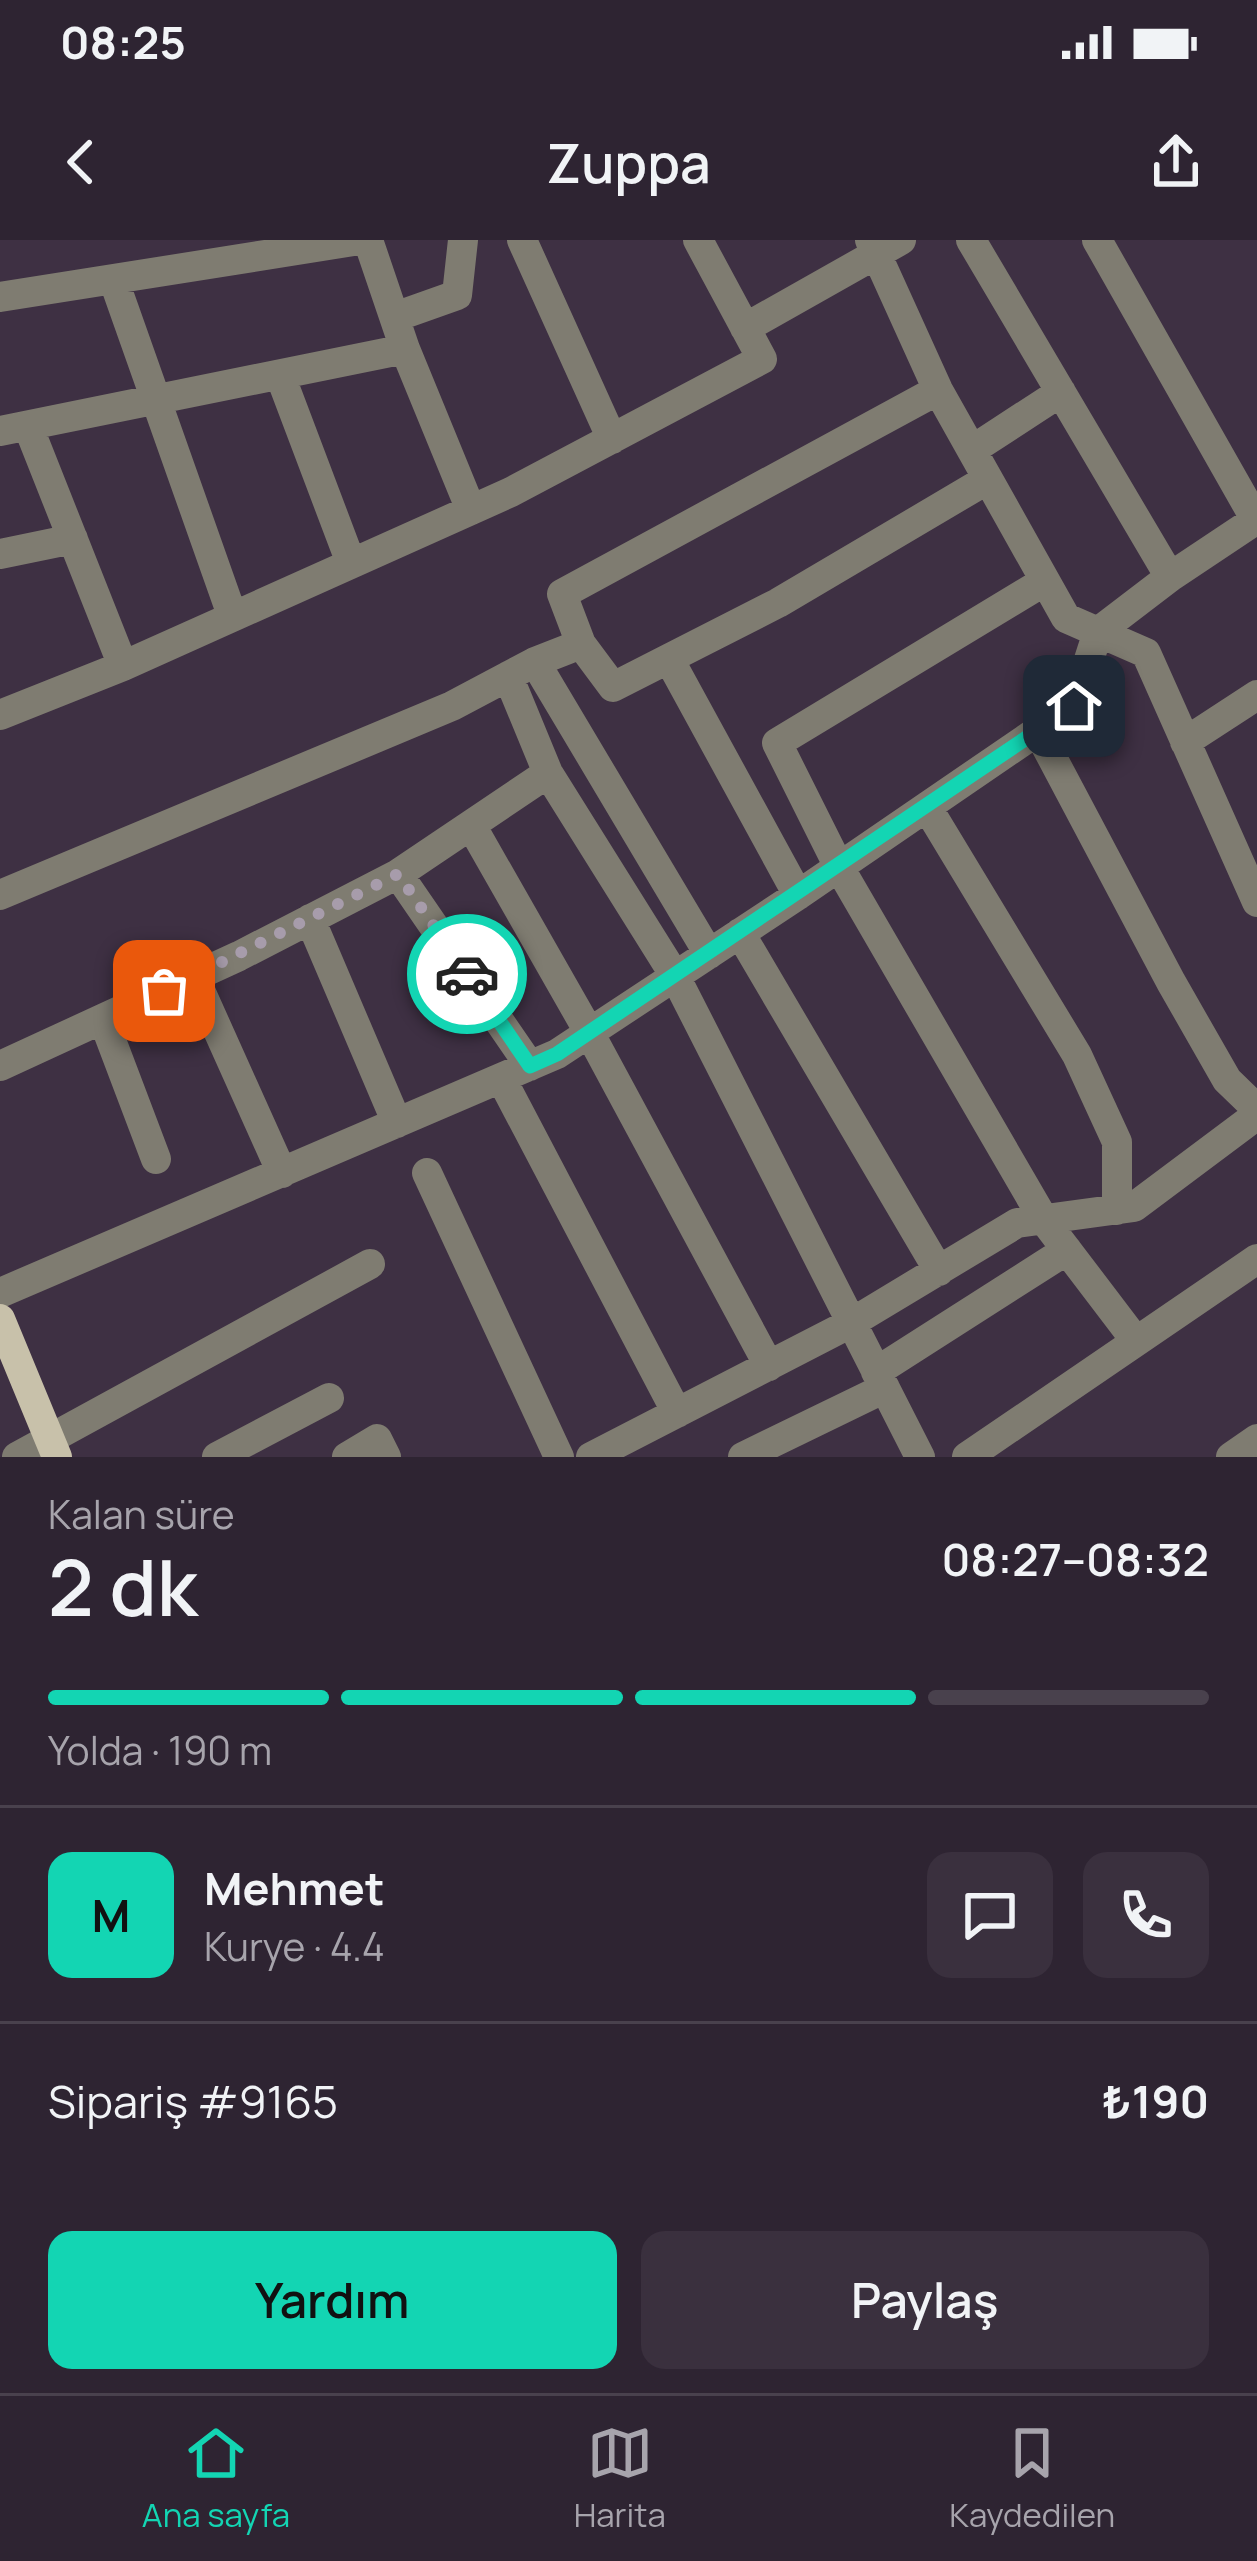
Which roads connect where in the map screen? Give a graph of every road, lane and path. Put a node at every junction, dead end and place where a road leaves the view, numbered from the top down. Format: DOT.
graph roads {
  1 [pos="364,240"];
  2 [pos="463,240"];
  3 [pos="522,240"];
  4 [pos="698,240"];
  5 [pos="971,240"];
  6 [pos="1102,242"];
  7 [pos="314,244"];
  8 [pos="883,245"];
  9 [pos="114,281"];
  10 [pos="0,298"];
  11 [pos="394,317"];
  12 [pos="746,328"];
  13 [pos="405,350"];
  14 [pos="280,375"];
  15 [pos="938,390"];
  16 [pos="1061,392"];
  17 [pos="158,400"];
  18 [pos="14,429"];
  19 [pos="612,439"];
  20 [pos="972,450"];
  21 [pos="988,478"];
  22 [pos="471,510"];
  23 [pos="1256,520"];
  24 [pos="73,539"];
  25 [pos="0,554"];
  26 [pos="351,562"];
  27 [pos="1169,577"];
  28 [pos="1045,581"];
  29 [pos="232,615"];
  30 [pos="1098,632"];
  31 [pos="581,644"];
  32 [pos="669,659"];
  33 [pos="123,666"];
  34 [pos="522,669"];
  35 [pos="1257,695"];
  36 [pos="0,715"];
  37 [pos="1038,731"];
  38 [pos="1185,742"];
  39 [pos="548,773"];
  40 [pos="928,807"];
  41 [pos="471,825"];
  42 [pos="839,868"];
  43 [pos="398,874"];
  44 [pos="0,895"];
  45 [pos="798,895"];
  46 [pos="1257,902"];
  47 [pos="310,919"];
  48 [pos="740,933"];
  49 [pos="709,954"];
  50 [pos="675,976"];
  51 [pos="194,977"];
  52 [pos="103,1019"];
  53 [pos="589,1032"];
  54 [pos="0,1066"];
  55 [pos="530,1066"];
  56 [pos="501,1078"];
  57 [pos="1257,1112"];
  58 [pos="397,1123"];
  59 [pos="156,1159"];
  60 [pos="283,1173"];
  61 [pos="427,1173"];
  62 [pos="1118,1210"];
  63 [pos="1044,1220"];
  64 [pos="1067,1250"];
  65 [pos="1257,1259"];
  66 [pos="370,1264"];
  67 [pos="938,1271"];
  68 [pos="0,1293"];
  69 [pos="0,1319"];
  70 [pos="851,1323"];
  71 [pos="1136,1341"];
  72 [pos="769,1366"];
  73 [pos="881,1380"];
  74 [pos="329,1398"];
  75 [pos="677,1413"];
  76 [pos="1257,1439"];
  77 [pos="53,1449"];
  78 [pos="17,1457"];
  79 [pos="217,1457"];
  80 [pos="346,1457"];
  81 [pos="386,1457"];
  82 [pos="559,1457"];
  83 [pos="591,1457"];
  84 [pos="743,1457"];
  85 [pos="920,1457"];
  86 [pos="967,1457"];
  87 [pos="1231,1457"];
  1 -- 7 [label="street"];
  1 -- 11 [label="street"];
  2 -- 11 [label="street"];
  3 -- 19 [label="street"];
  4 -- 12 [label="street"];
  5 -- 16 [label="street"];
  6 -- 23 [label="street"];
  7 -- 9 [label="street"];
  8 -- 12 [label="street"];
  8 -- 15 [label="street"];
  9 -- 10 [label="street"];
  9 -- 17 [label="street"];
  11 -- 13 [label="street"];
  12 -- 19 [label="street"];
  13 -- 14 [label="street"];
  13 -- 22 [label="street"];
  14 -- 17 [label="street"];
  14 -- 26 [label="street"];
  15 -- 20 [label="street"];
  15 -- 31 [label="street"];
  16 -- 20 [label="street"];
  16 -- 27 [label="street"];
  17 -- 18 [label="street"];
  17 -- 29 [label="street"];
  18 -- 24 [label="street"];
  19 -- 22 [label="street"];
  20 -- 21 [label="street"];
  21 -- 28 [label="street"];
  21 -- 32 [label="street"];
  22 -- 26 [label="street"];
  23 -- 27 [label="street"];
  24 -- 25 [label="street"];
  24 -- 33 [label="street"];
  26 -- 29 [label="street"];
  27 -- 30 [label="street"];
  28 -- 30 [label="street"];
  28 -- 42 [label="street"];
  29 -- 33 [label="street"];
  30 -- 37 [label="street"];
  30 -- 38 [label="street"];
  31 -- 32 [label="street"];
  31 -- 34 [label="street"];
  32 -- 45 [label="street"];
  33 -- 36 [label="street"];
  34 -- 39 [label="street"];
  34 -- 44 [label="street"];
  34 -- 49 [label="street"];
  35 -- 38 [label="street"];
  37 -- 40 [label="street"];
  37 -- 57 [label="street"];
  38 -- 46 [label="street"];
  39 -- 41 [label="street"];
  39 -- 50 [label="street"];
  40 -- 42 [label="street"];
  40 -- 62 [label="street"];
  41 -- 43 [label="street"];
  41 -- 53 [label="street"];
  42 -- 45 [label="street"];
  42 -- 63 [label="street"];
  43 -- 47 [label="street"];
  43 -- 55 [label="street"];
  45 -- 48 [label="street"];
  47 -- 51 [label="street"];
  47 -- 58 [label="street"];
  48 -- 49 [label="street"];
  48 -- 67 [label="street"];
  49 -- 50 [label="street"];
  50 -- 53 [label="street"];
  50 -- 70 [label="street"];
  51 -- 52 [label="street"];
  51 -- 60 [label="street"];
  52 -- 54 [label="street"];
  52 -- 59 [label="street"];
  53 -- 55 [label="street"];
  53 -- 72 [label="street"];
  55 -- 56 [label="street"];
  56 -- 58 [label="street"];
  56 -- 75 [label="street"];
  57 -- 62 [label="street"];
  58 -- 60 [label="street"];
  60 -- 68 [label="street"];
  61 -- 82 [label="street"];
  62 -- 63 [label="street"];
  63 -- 64 [label="street"];
  63 -- 67 [label="street"];
  64 -- 71 [label="street"];
  64 -- 73 [label="street"];
  65 -- 71 [label="street"];
  66 -- 77 [label="street"];
  67 -- 70 [label="street"];
  69 -- 77 [label="main road"];
  70 -- 72 [label="street"];
  70 -- 73 [label="street"];
  71 -- 86 [label="street"];
  72 -- 75 [label="street"];
  73 -- 84 [label="street"];
  73 -- 85 [label="street"];
  74 -- 79 [label="street"];
  75 -- 83 [label="street"];
  76 -- 87 [label="street"];
  77 -- 78 [label="street"];
  80 -- 81 [label="street"];
}
